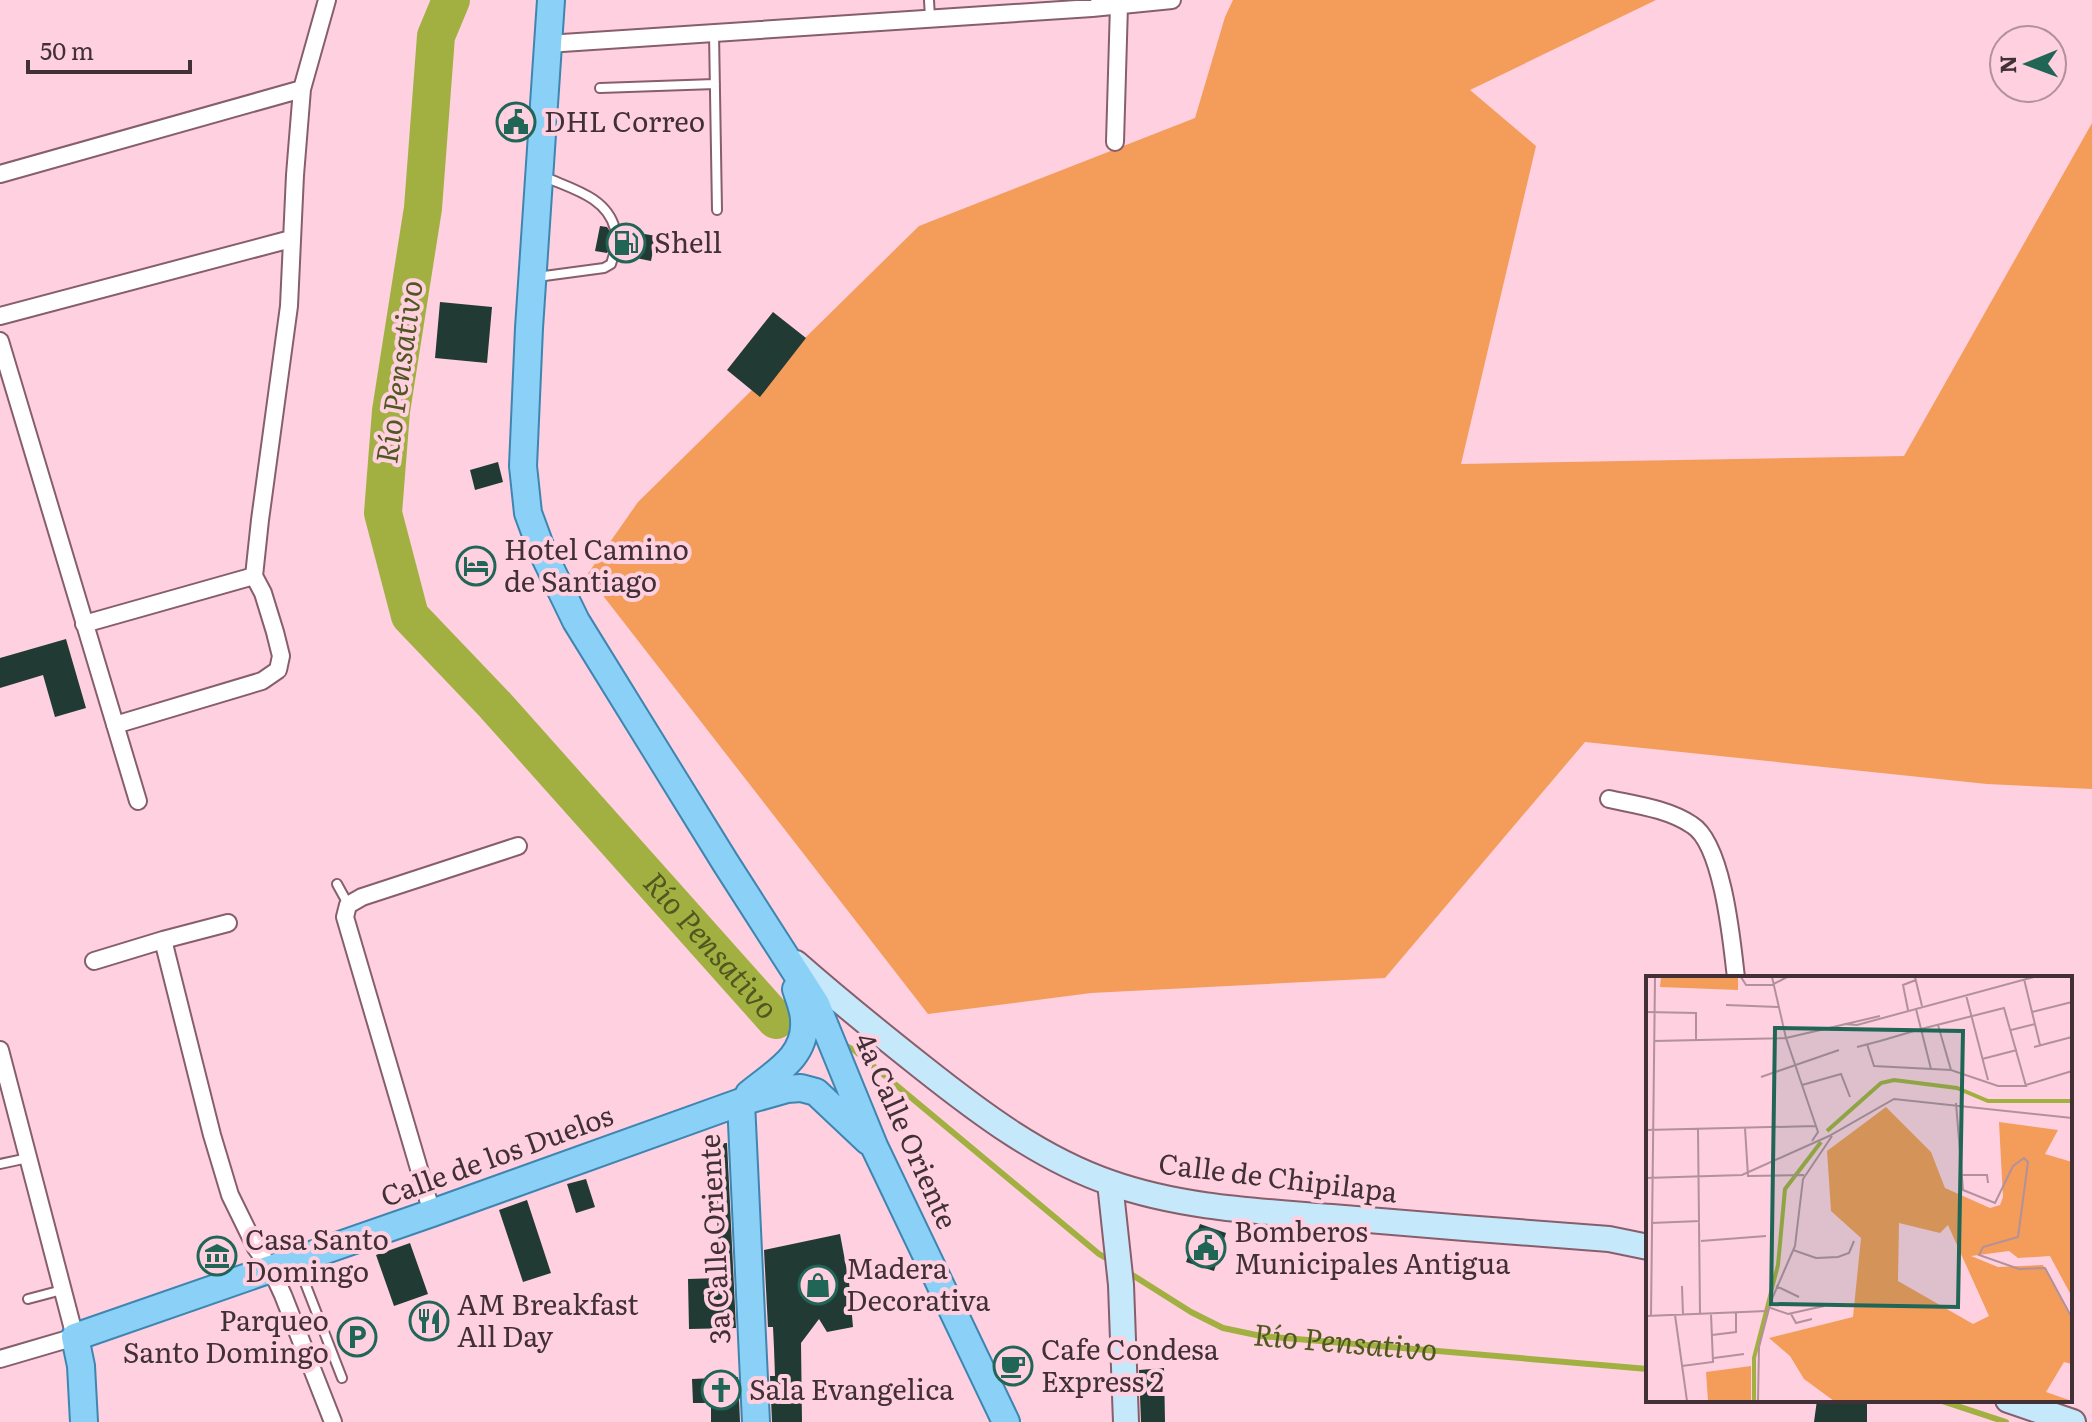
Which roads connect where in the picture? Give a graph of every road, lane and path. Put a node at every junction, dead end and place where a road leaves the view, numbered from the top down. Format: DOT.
graph roads {
  1 [pos="327,0"];
  2 [pos="551,0"];
  3 [pos="929,0"];
  4 [pos="1172,0"];
  5 [pos="1092,4"];
  6 [pos="1119,5"];
  7 [pos="930,18"];
  8 [pos="714,33"];
  9 [pos="547,44"];
  10 [pos="715,84"];
  11 [pos="600,88"];
  12 [pos="302,89"];
  13 [pos="1115,142"];
  14 [pos="0,174"];
  15 [pos="539,174"];
  16 [pos="717,210"];
  17 [pos="615,229"];
  18 [pos="291,239"];
  19 [pos="614,254"];
  20 [pos="533,278"];
  21 [pos="0,316"];
  22 [pos="0,341"];
  23 [pos="254,576"];
  24 [pos="84,624"];
  25 [pos="115,725"];
  26 [pos="1609,799"];
  27 [pos="138,801"];
  28 [pos="518,846"];
  29 [pos="337,884"];
  30 [pos="348,905"];
  31 [pos="228,923"];
  32 [pos="163,940"];
  33 [pos="785,954"];
  34 [pos="94,961"];
  35 [pos="1736,976"];
  36 [pos="818,1038"];
  37 [pos="0,1050"];
  38 [pos="741,1102"];
  39 [pos="874,1146"];
  40 [pos="28,1158"];
  41 [pos="0,1164"];
  42 [pos="1110,1183"];
  43 [pos="432,1213"];
  44 [pos="1646,1247"];
  45 [pos="296,1261"];
  46 [pos="271,1269"];
  47 [pos="63,1289"];
  48 [pos="28,1299"];
  49 [pos="75,1337"];
  50 [pos="0,1359"];
  51 [pos="342,1378"];
  52 [pos="2014,1402"];
  53 [pos="84,1422"];
  54 [pos="333,1422"];
  55 [pos="756,1422"];
  56 [pos="1006,1422"];
  57 [pos="1126,1422"];
  58 [pos="2073,1422"];
  1 -- 12 [label="street"];
  2 -- 9 [label="main road"];
  3 -- 7 [label="lane"];
  4 -- 6 [label="street"];
  5 -- 6 [label="street"];
  5 -- 7 [label="street"];
  6 -- 13 [label="street"];
  7 -- 8 [label="street"];
  8 -- 9 [label="street"];
  8 -- 10 [label="lane"];
  9 -- 15 [label="main road"];
  10 -- 11 [label="lane"];
  10 -- 16 [label="lane"];
  12 -- 14 [label="street"];
  12 -- 18 [label="street"];
  15 -- 17 [label="lane"];
  15 -- 20 [label="main road"];
  18 -- 21 [label="street"];
  18 -- 23 [label="street"];
  19 -- 20 [label="lane"];
  20 -- 33 [label="main road"];
  22 -- 24 [label="street"];
  23 -- 24 [label="street"];
  23 -- 25 [label="street"];
  24 -- 25 [label="street"];
  25 -- 27 [label="street"];
  26 -- 35 [label="street"];
  28 -- 30 [label="street"];
  29 -- 30 [label="lane"];
  30 -- 43 [label="street"];
  31 -- 32 [label="street"];
  32 -- 34 [label="street"];
  32 -- 46 [label="street"];
  33 -- 36 [label="main road"];
  33 -- 42 [label="main road, Calle de Chipilapa"];
  36 -- 38 [label="main road, Calle de los Duelos"];
  36 -- 39 [label="main road, 4a Calle Oriente"];
  37 -- 40 [label="street"];
  38 -- 39 [label="main road, Calle de los Duelos"];
  38 -- 43 [label="main road, Calle de los Duelos"];
  38 -- 55 [label="main road, 3a Calle Oriente"];
  39 -- 56 [label="main road, 4a Calle Oriente"];
  40 -- 41 [label="lane"];
  40 -- 47 [label="street"];
  42 -- 44 [label="main road, Calle de Chipilapa"];
  42 -- 57 [label="main road"];
  43 -- 45 [label="main road, Calle de los Duelos"];
  45 -- 46 [label="main road, Calle de los Duelos"];
  45 -- 51 [label="lane"];
  46 -- 49 [label="main road, Calle de los Duelos"];
  46 -- 54 [label="street"];
  47 -- 48 [label="lane"];
  47 -- 49 [label="street"];
  49 -- 50 [label="street, Calle de los Duelos"];
  49 -- 53 [label="main road"];
  52 -- 58 [label="main road"];
}
